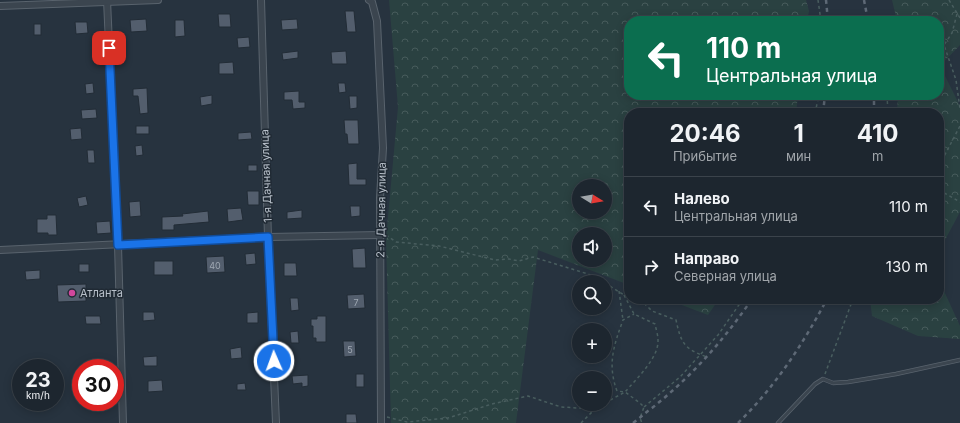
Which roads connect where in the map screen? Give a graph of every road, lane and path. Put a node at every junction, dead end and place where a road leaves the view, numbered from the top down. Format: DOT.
graph roads {
  1 [pos="158,0"];
  2 [pos="261,0"];
  3 [pos="369,0"];
  4 [pos="818,0"];
  5 [pos="949,0"];
  6 [pos="107,1"];
  7 [pos="0,6"];
  8 [pos="957,14"];
  9 [pos="820,16"];
  10 [pos="960,18"];
  11 [pos="960,109"];
  12 [pos="960,126"];
  13 [pos="944,156"];
  14 [pos="944,193"];
  15 [pos="960,202"];
  16 [pos="380,235"];
  17 [pos="268,237"];
  18 [pos="118,245"];
  19 [pos="0,250"];
  20 [pos="590,275"];
  21 [pos="612,287"];
  22 [pos="619,291"];
  23 [pos="624,295"];
  24 [pos="629,304"];
  25 [pos="645,304"];
  26 [pos="740,304"];
  27 [pos="851,304"];
  28 [pos="634,314"];
  29 [pos="623,320"];
  30 [pos="700,355"];
  31 [pos="707,357"];
  32 [pos="960,360"];
  33 [pos="823,379"];
  34 [pos="625,392"];
  35 [pos="612,399"];
  36 [pos="644,407"];
  37 [pos="572,408"];
  38 [pos="593,411"];
  39 [pos="381,415"];
  40 [pos="124,423"];
  41 [pos="276,423"];
  42 [pos="381,423"];
  43 [pos="581,423"];
  44 [pos="642,423"];
  45 [pos="778,423"];
  1 -- 6 [label="street"];
  2 -- 17 [label="street, 1-я Дачная улица"];
  3 -- 16 [label="street, 2-я Дачная улица"];
  4 -- 9 [label="path"];
  5 -- 8 [label="path"];
  6 -- 7 [label="street"];
  6 -- 18 [label="street"];
  8 -- 10 [label="path"];
  8 -- 11 [label="path"];
  12 -- 13 [label="path"];
  14 -- 15 [label="path"];
  16 -- 17 [label="street"];
  16 -- 20 [label="path"];
  16 -- 39 [label="street, 2-я Дачная улица"];
  17 -- 18 [label="street"];
  17 -- 41 [label="street, 1-я Дачная улица"];
  18 -- 19 [label="street"];
  18 -- 40 [label="street"];
  21 -- 22 [label="path"];
  22 -- 23 [label="path"];
  22 -- 29 [label="path"];
  24 -- 28 [label="path"];
  25 -- 30 [label="path"];
  26 -- 30 [label="path"];
  27 -- 33 [label="path"];
  28 -- 29 [label="path"];
  28 -- 34 [label="path"];
  29 -- 34 [label="path"];
  30 -- 31 [label="path"];
  30 -- 36 [label="path"];
  32 -- 33 [label="lane"];
  33 -- 45 [label="lane"];
  34 -- 35 [label="path"];
  34 -- 36 [label="path"];
  36 -- 44 [label="path"];
  37 -- 39 [label="path"];
  38 -- 43 [label="path"];
  39 -- 42 [label="street, 2-я Дачная улица"];
}
